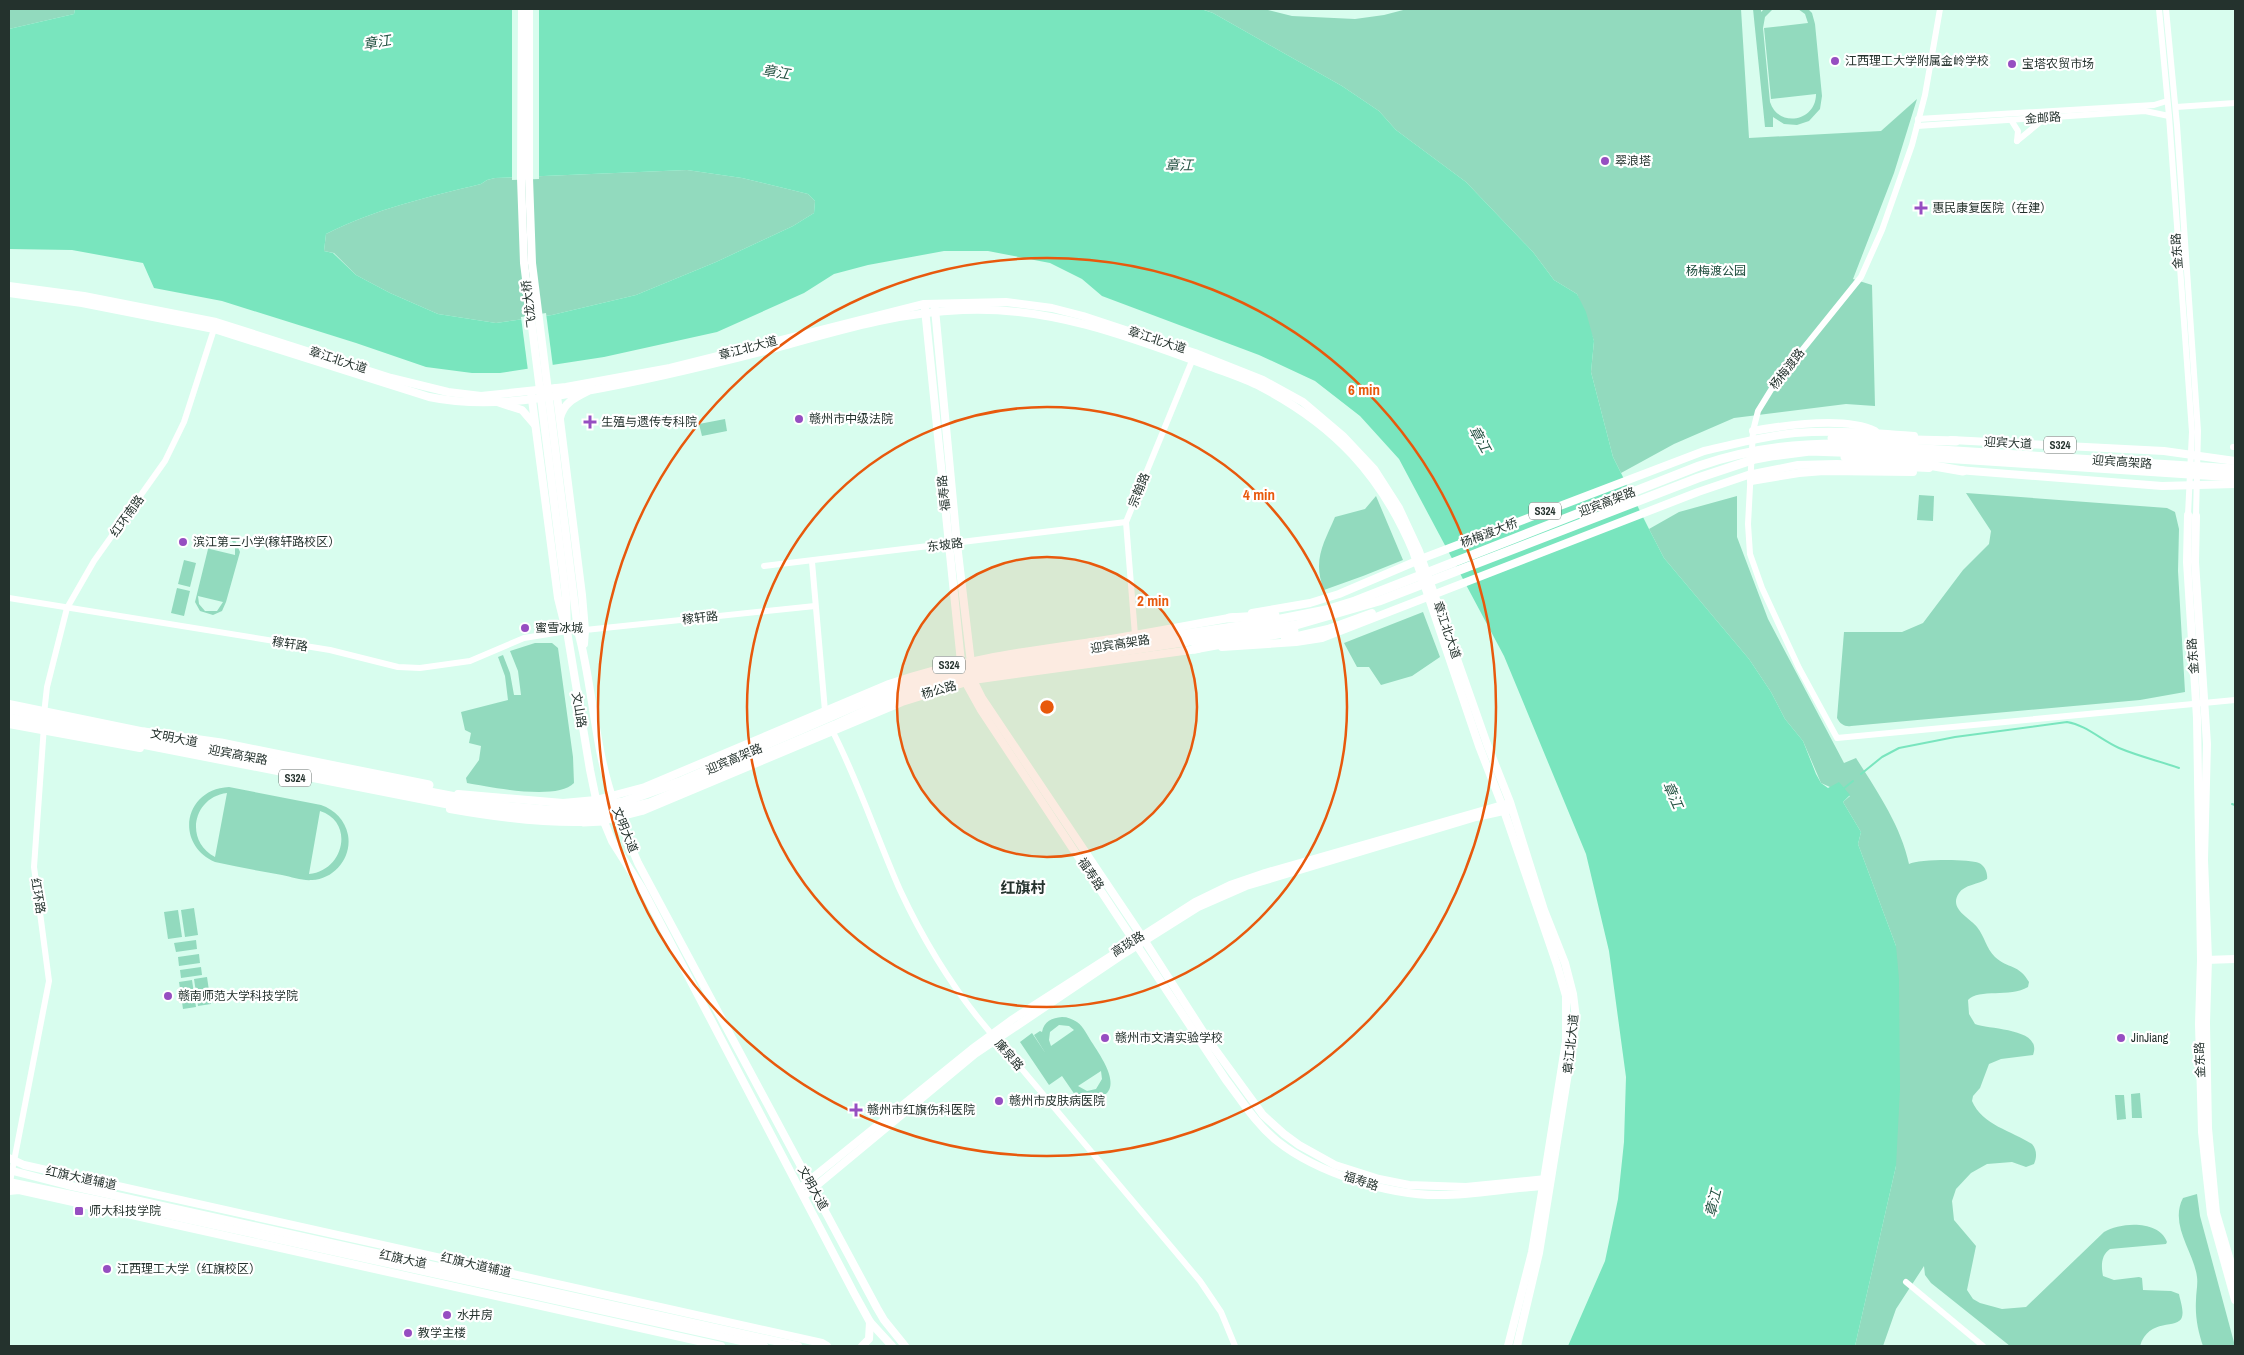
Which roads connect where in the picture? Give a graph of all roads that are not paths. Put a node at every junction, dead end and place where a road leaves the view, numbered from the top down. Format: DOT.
graph roads {
  1 [pos="522,9"];
  2 [pos="529,9"];
  3 [pos="1940,9"];
  4 [pos="2159,9"];
  5 [pos="2166,9"];
  6 [pos="2167,101"];
  7 [pos="2235,103"];
  8 [pos="2176,107"];
  9 [pos="2169,116"];
  10 [pos="2046,118"];
  11 [pos="2011,120"];
  12 [pos="1917,122"];
  13 [pos="9,286"];
  14 [pos="9,293"];
  15 [pos="934,303"];
  16 [pos="924,304"];
  17 [pos="935,312"];
  18 [pos="926,313"];
  19 [pos="215,326"];
  20 [pos="1194,356"];
  21 [pos="590,390"];
  22 [pos="556,392"];
  23 [pos="532,395"];
  24 [pos="500,403"];
  25 [pos="560,420"];
  26 [pos="536,426"];
  27 [pos="1754,431"];
  28 [pos="1879,433"];
  29 [pos="1956,441"];
  30 [pos="1810,448"];
  31 [pos="1889,450"];
  32 [pos="2194,456"];
  33 [pos="2235,462"];
  34 [pos="2235,468"];
  35 [pos="1963,471"];
  36 [pos="2232,477"];
  37 [pos="1751,481"];
  38 [pos="2235,484"];
  39 [pos="2193,485"];
  40 [pos="2192,516"];
  41 [pos="1126,522"];
  42 [pos="953,544"];
  43 [pos="812,562"];
  44 [pos="764,566"];
  45 [pos="1430,592"];
  46 [pos="570,597"];
  47 [pos="9,598"];
  48 [pos="816,606"];
  49 [pos="67,608"];
  50 [pos="1229,618"];
  51 [pos="1294,624"];
  52 [pos="1261,627"];
  53 [pos="585,630"];
  54 [pos="566,631"];
  55 [pos="1135,635"];
  56 [pos="1194,649"];
  57 [pos="584,651"];
  58 [pos="969,660"];
  59 [pos="961,662"];
  60 [pos="969,681"];
  61 [pos="2235,700"];
  62 [pos="2200,703"];
  63 [pos="9,704"];
  64 [pos="9,709"];
  65 [pos="43,710"];
  66 [pos="825,711"];
  67 [pos="9,721"];
  68 [pos="48,729"];
  69 [pos="144,732"];
  70 [pos="833,732"];
  71 [pos="611,797"];
  72 [pos="596,800"];
  73 [pos="504,806"];
  74 [pos="1507,806"];
  75 [pos="618,818"];
  76 [pos="603,821"];
  77 [pos="583,822"];
  78 [pos="1139,940"];
  79 [pos="2235,959"];
  80 [pos="2204,960"];
  81 [pos="994,1037"];
  82 [pos="10,1164"];
  83 [pos="1547,1182"];
  84 [pos="9,1184"];
  85 [pos="811,1185"];
  86 [pos="9,1191"];
  87 [pos="802,1192"];
  88 [pos="2235,1276"];
  89 [pos="1906,1282"];
  90 [pos="2235,1300"];
  91 [pos="870,1322"];
  92 [pos="721,1346"];
  93 [pos="764,1346"];
  94 [pos="798,1346"];
  95 [pos="827,1346"];
  96 [pos="862,1346"];
  97 [pos="892,1346"];
  98 [pos="905,1346"];
  99 [pos="1235,1346"];
  100 [pos="1508,1346"];
  101 [pos="1517,1346"];
  102 [pos="1983,1346"];
  1 -- 46 [label="main road, 飞龙大桥"];
  2 -- 46 [label="main road, 飞龙大桥"];
  3 -- 12 [label="street, 杨梅渡路"];
  4 -- 6 [label="street, 金东路"];
  5 -- 8 [label="street, 金东路"];
  6 -- 9 [label="street, 金东路"];
  6 -- 12 [label="street, 金邮路"];
  7 -- 8 [label="street"];
  8 -- 32 [label="street, 金东路"];
  9 -- 10 [label="street, 金邮路"];
  9 -- 32 [label="street, 金东路"];
  10 -- 11 [label="street, 金邮路"];
  10 -- 11 [label="street"];
  11 -- 12 [label="street, 金邮路"];
  12 -- 27 [label="street, 杨梅渡路"];
  13 -- 19 [label="main road, 章江北大道"];
  14 -- 19 [label="main road, 章江北大道"];
  15 -- 16 [label="main road, 章江北大道"];
  15 -- 17 [label="main road, 福寿路"];
  15 -- 20 [label="main road, 章江北大道"];
  16 -- 18 [label="main road, 福寿路"];
  16 -- 22 [label="main road, 章江北大道"];
  17 -- 18 [label="main road, 章江北大道"];
  17 -- 20 [label="main road, 章江北大道"];
  17 -- 42 [label="main road, 福寿路"];
  18 -- 21 [label="main road, 章江北大道"];
  18 -- 42 [label="main road, 福寿路"];
  19 -- 23 [label="main road, 章江北大道"];
  19 -- 24 [label="main road, 章江北大道"];
  19 -- 49 [label="street, 红环南路"];
  20 -- 41 [label="street, 宗翰路"];
  20 -- 45 [label="main road, 章江北大道"];
  21 -- 22 [label="main road, 章江北大道"];
  21 -- 25 [label="main road"];
  22 -- 23 [label="main road, 章江北大道"];
  22 -- 25 [label="main road"];
  23 -- 24 [label="main road, 章江北大道"];
  23 -- 26 [label="main road"];
  24 -- 26 [label="main road"];
  25 -- 53 [label="main road"];
  26 -- 54 [label="main road"];
  27 -- 28 [label="main road"];
  27 -- 37 [label="street, 杨梅渡路"];
  28 -- 29 [label="main road, 迎宾大道 / S324"];
  28 -- 30 [label="main road, 迎宾大道 / S324"];
  29 -- 30 [label="highway"];
  29 -- 32 [label="main road, 迎宾大道 / S324"];
  30 -- 31 [label="highway, 迎宾高架路"];
  30 -- 35 [label="highway"];
  30 -- 51 [label="highway, 迎宾高架路"];
  30 -- 51 [label="highway, 迎宾高架路"];
  30 -- 51 [label="main road, 杨梅渡大桥 / S324"];
  30 -- 51 [label="main road, S324"];
  31 -- 34 [label="highway, 迎宾高架路"];
  31 -- 36 [label="highway, 迎宾高架路"];
  32 -- 33 [label="main road, 迎宾大道 / S324"];
  32 -- 39 [label="street, 金东路"];
  35 -- 37 [label="main road"];
  35 -- 39 [label="main road"];
  37 -- 62 [label="street, 杨梅渡路"];
  38 -- 39 [label="main road"];
  39 -- 40 [label="street, 金东路"];
  40 -- 62 [label="main road, 金东路"];
  41 -- 42 [label="street, 东坡路"];
  41 -- 55 [label="street, 宗翰路"];
  42 -- 43 [label="street, 东坡路"];
  42 -- 58 [label="main road, 福寿路"];
  42 -- 59 [label="main road, 福寿路"];
  43 -- 44 [label="street, 东坡路"];
  43 -- 48 [label="street"];
  45 -- 51 [label="main road"];
  45 -- 74 [label="main road, 章江北大道"];
  46 -- 54 [label="main road, 文山路"];
  46 -- 57 [label="main road, 文山路"];
  47 -- 49 [label="street, 稼轩路"];
  48 -- 53 [label="street, 稼轩路"];
  48 -- 66 [label="street"];
  49 -- 54 [label="street, 稼轩路"];
  49 -- 65 [label="street, 红环南路"];
  50 -- 51 [label="highway"];
  50 -- 55 [label="main road, 杨公路 / S324"];
  51 -- 52 [label="highway, 迎宾高架路"];
  51 -- 56 [label="highway"];
  51 -- 56 [label="main road, 杨公路 / S324"];
  52 -- 68 [label="highway, 迎宾高架路"];
  52 -- 73 [label="highway, 迎宾高架路"];
  53 -- 57 [label="main road"];
  54 -- 72 [label="main road, 文山路"];
  55 -- 58 [label="main road, 杨公路 / S324"];
  56 -- 60 [label="main road, 杨公路 / S324"];
  57 -- 71 [label="main road, 文山路"];
  58 -- 59 [label="main road, 杨公路 / S324"];
  58 -- 60 [label="main road, 福寿路"];
  59 -- 60 [label="main road, 福寿路"];
  59 -- 66 [label="main road, 杨公路 / S324"];
  60 -- 70 [label="main road, 杨公路 / S324"];
  60 -- 78 [label="main road, 福寿路"];
  61 -- 62 [label="street"];
  62 -- 80 [label="main road, 金东路"];
  63 -- 65 [label="main road, 文明大道 / S324"];
  64 -- 73 [label="highway, 迎宾高架路"];
  65 -- 68 [label="street, 红环路"];
  65 -- 69 [label="main road, 文明大道 / S324"];
  66 -- 71 [label="main road, 杨公路 / S324"];
  67 -- 68 [label="highway, 迎宾高架路"];
  68 -- 77 [label="main road, 文明大道 / S324"];
  68 -- 82 [label="street, 红环路"];
  69 -- 72 [label="main road, 文明大道 / S324"];
  69 -- 73 [label="highway"];
  70 -- 75 [label="main road, 杨公路 / S324"];
  70 -- 81 [label="street, 廉泉路"];
  71 -- 72 [label="main road, 文明大道 / S324"];
  71 -- 75 [label="main road, 文明大道"];
  72 -- 76 [label="main road, 文山路"];
  74 -- 78 [label="main road, 高琰路"];
  74 -- 83 [label="main road, 章江北大道"];
  75 -- 76 [label="main road, 杨公路 / S324"];
  75 -- 85 [label="main road, 文明大道"];
  76 -- 77 [label="highway, 文明大道 / S324"];
  76 -- 87 [label="main road, 文明大道"];
  78 -- 81 [label="main road, 高琰路"];
  78 -- 83 [label="main road, 福寿路"];
  79 -- 80 [label="main road"];
  80 -- 88 [label="main road, 金东路"];
  80 -- 90 [label="main road, 金东路"];
  81 -- 85 [label="main road, 高琰路"];
  81 -- 99 [label="street, 廉泉路"];
  82 -- 84 [label="street, 红环路"];
  82 -- 94 [label="main road, 红旗大道"];
  82 -- 95 [label="main road, 红旗大道辅道"];
  83 -- 100 [label="main road, 章江北大道"];
  83 -- 101 [label="main road, 章江北大道"];
  84 -- 93 [label="main road, 红旗大道"];
  85 -- 87 [label="main road, 高琰路"];
  85 -- 98 [label="main road, 文明大道"];
  86 -- 92 [label="main road, 红旗大道辅道"];
  87 -- 91 [label="main road, 文明大道"];
  89 -- 102 [label="street"];
  91 -- 96 [label="main road"];
  91 -- 97 [label="main road, 文明大道"];
}
